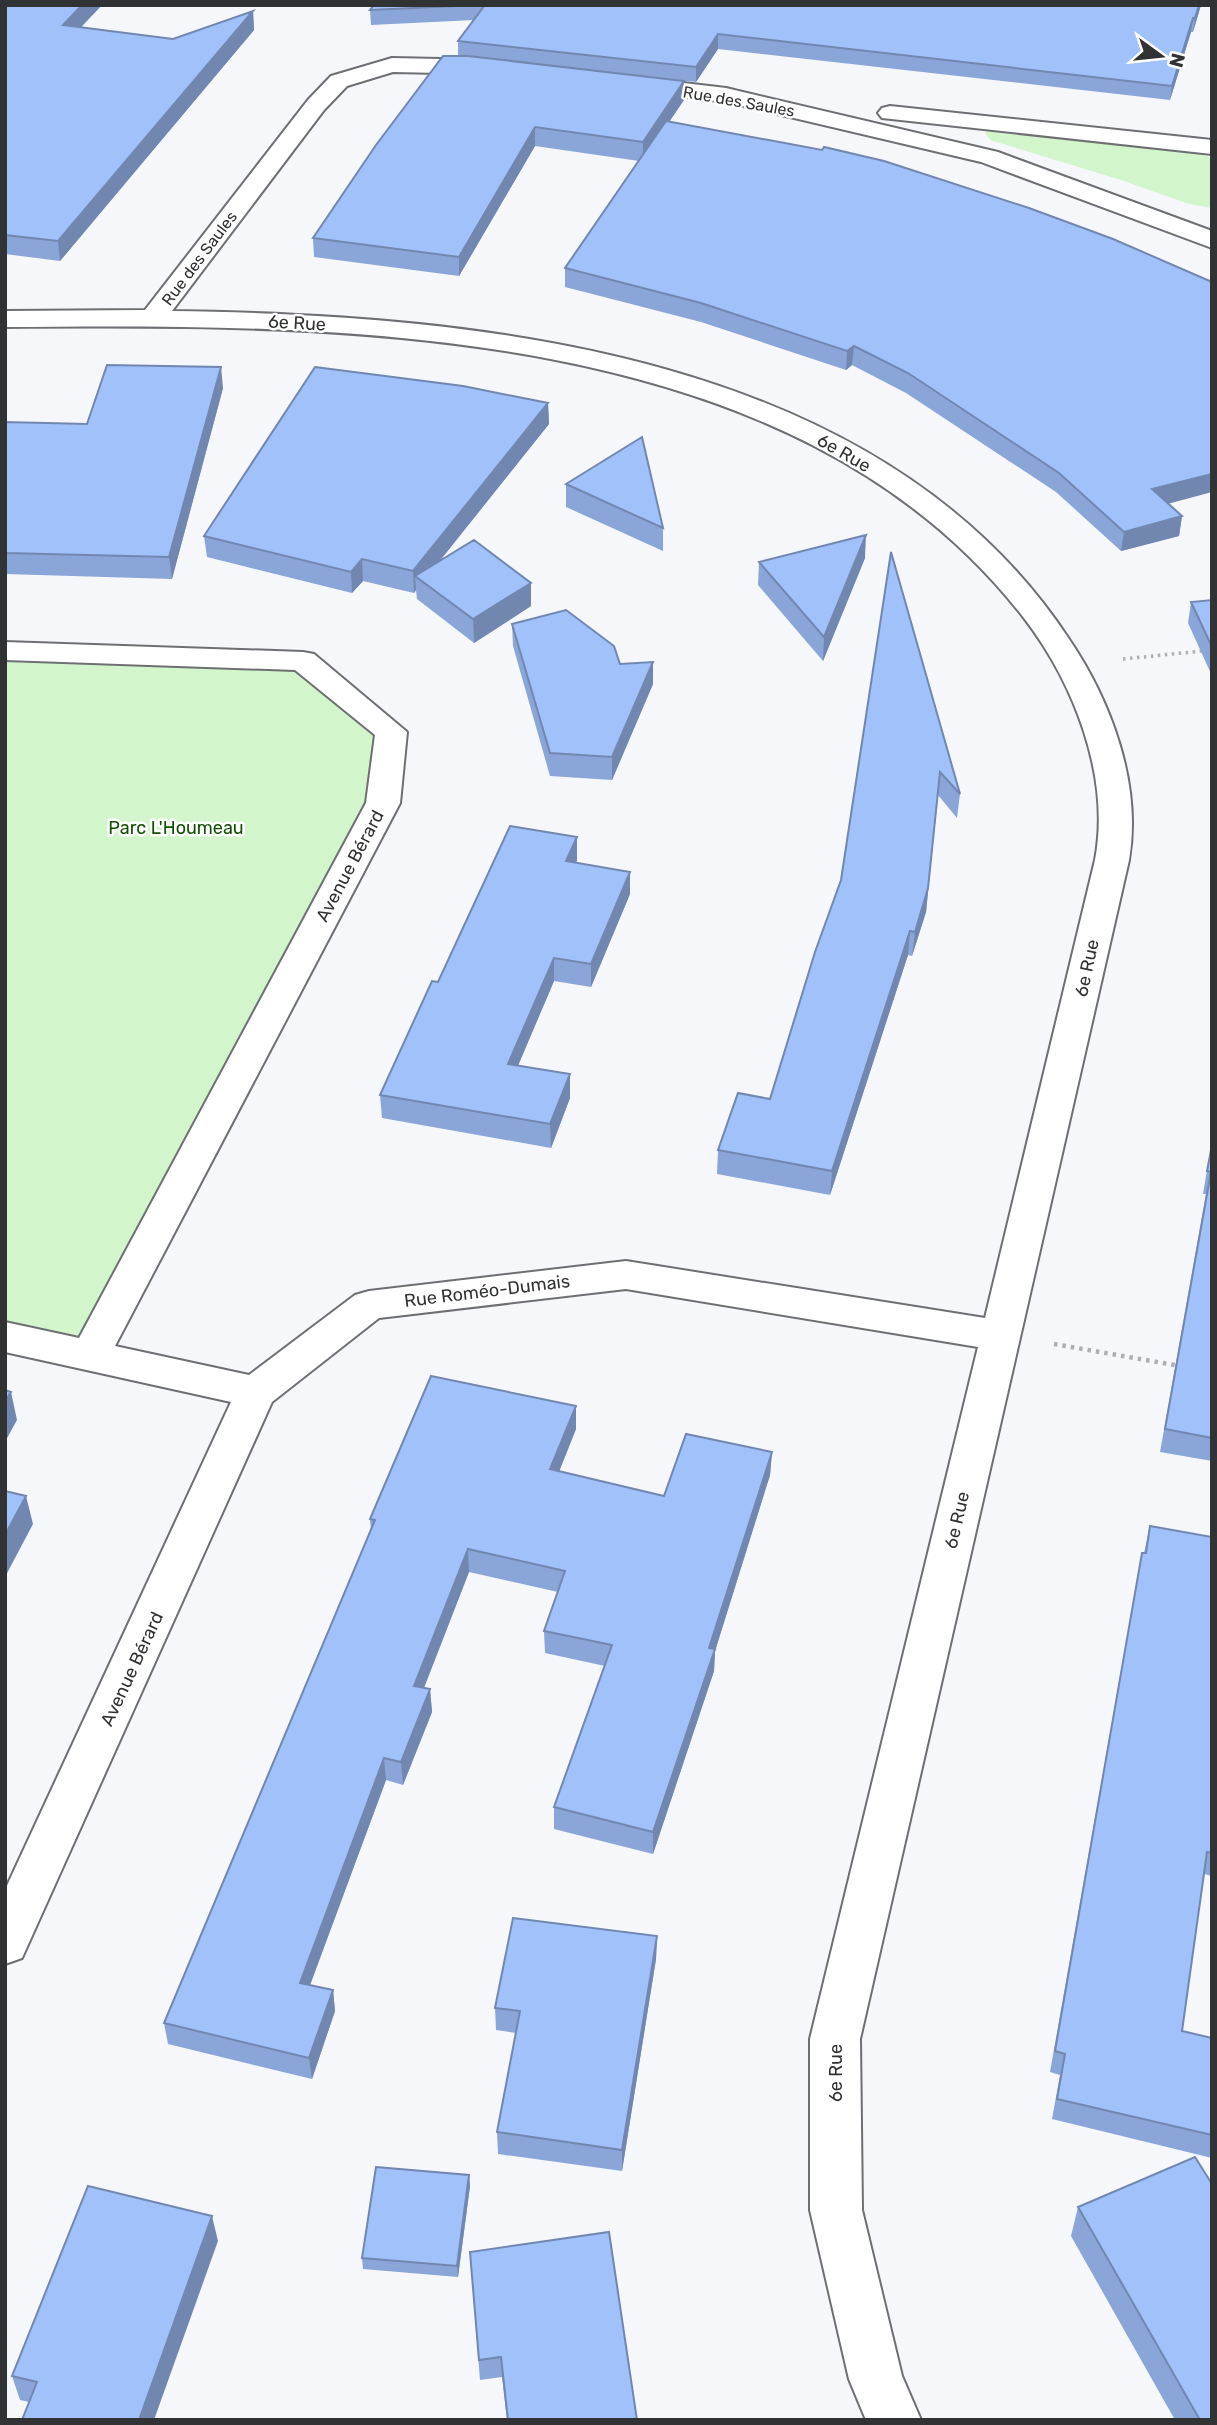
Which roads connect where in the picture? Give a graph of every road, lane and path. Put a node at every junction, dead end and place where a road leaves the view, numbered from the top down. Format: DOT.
graph roads {
  1 [pos="510,70"];
  2 [pos="605,81"];
  3 [pos="726,95"];
  4 [pos="1212,147"];
  5 [pos="1212,240"];
  6 [pos="154,317"];
  7 [pos="5,319"];
  8 [pos="1212,650"];
  9 [pos="5,651"];
  10 [pos="1073,664"];
  11 [pos="1000,1335"];
  12 [pos="5,1337"];
  13 [pos="90,1355"];
  14 [pos="1185,1367"];
  15 [pos="256,1392"];
  16 [pos="5,1944"];
  17 [pos="894,2420"];
  1 -- 6 [label="street, Rue des Saules"];
  2 -- 3 [label="street, Rue des Saules"];
  3 -- 4 [label="street"];
  3 -- 5 [label="street, Rue des Saules"];
  6 -- 7 [label="street, 6e Rue"];
  6 -- 10 [label="street, 6e Rue"];
  8 -- 10 [label="path"];
  9 -- 13 [label="street, Avenue Bérard"];
  10 -- 11 [label="street, 6e Rue"];
  11 -- 14 [label="path"];
  11 -- 15 [label="street, Rue Roméo-Dumais"];
  11 -- 17 [label="street, 6e Rue"];
  12 -- 13 [label="street"];
  13 -- 15 [label="street"];
  15 -- 16 [label="street, Avenue Bérard"];
}
